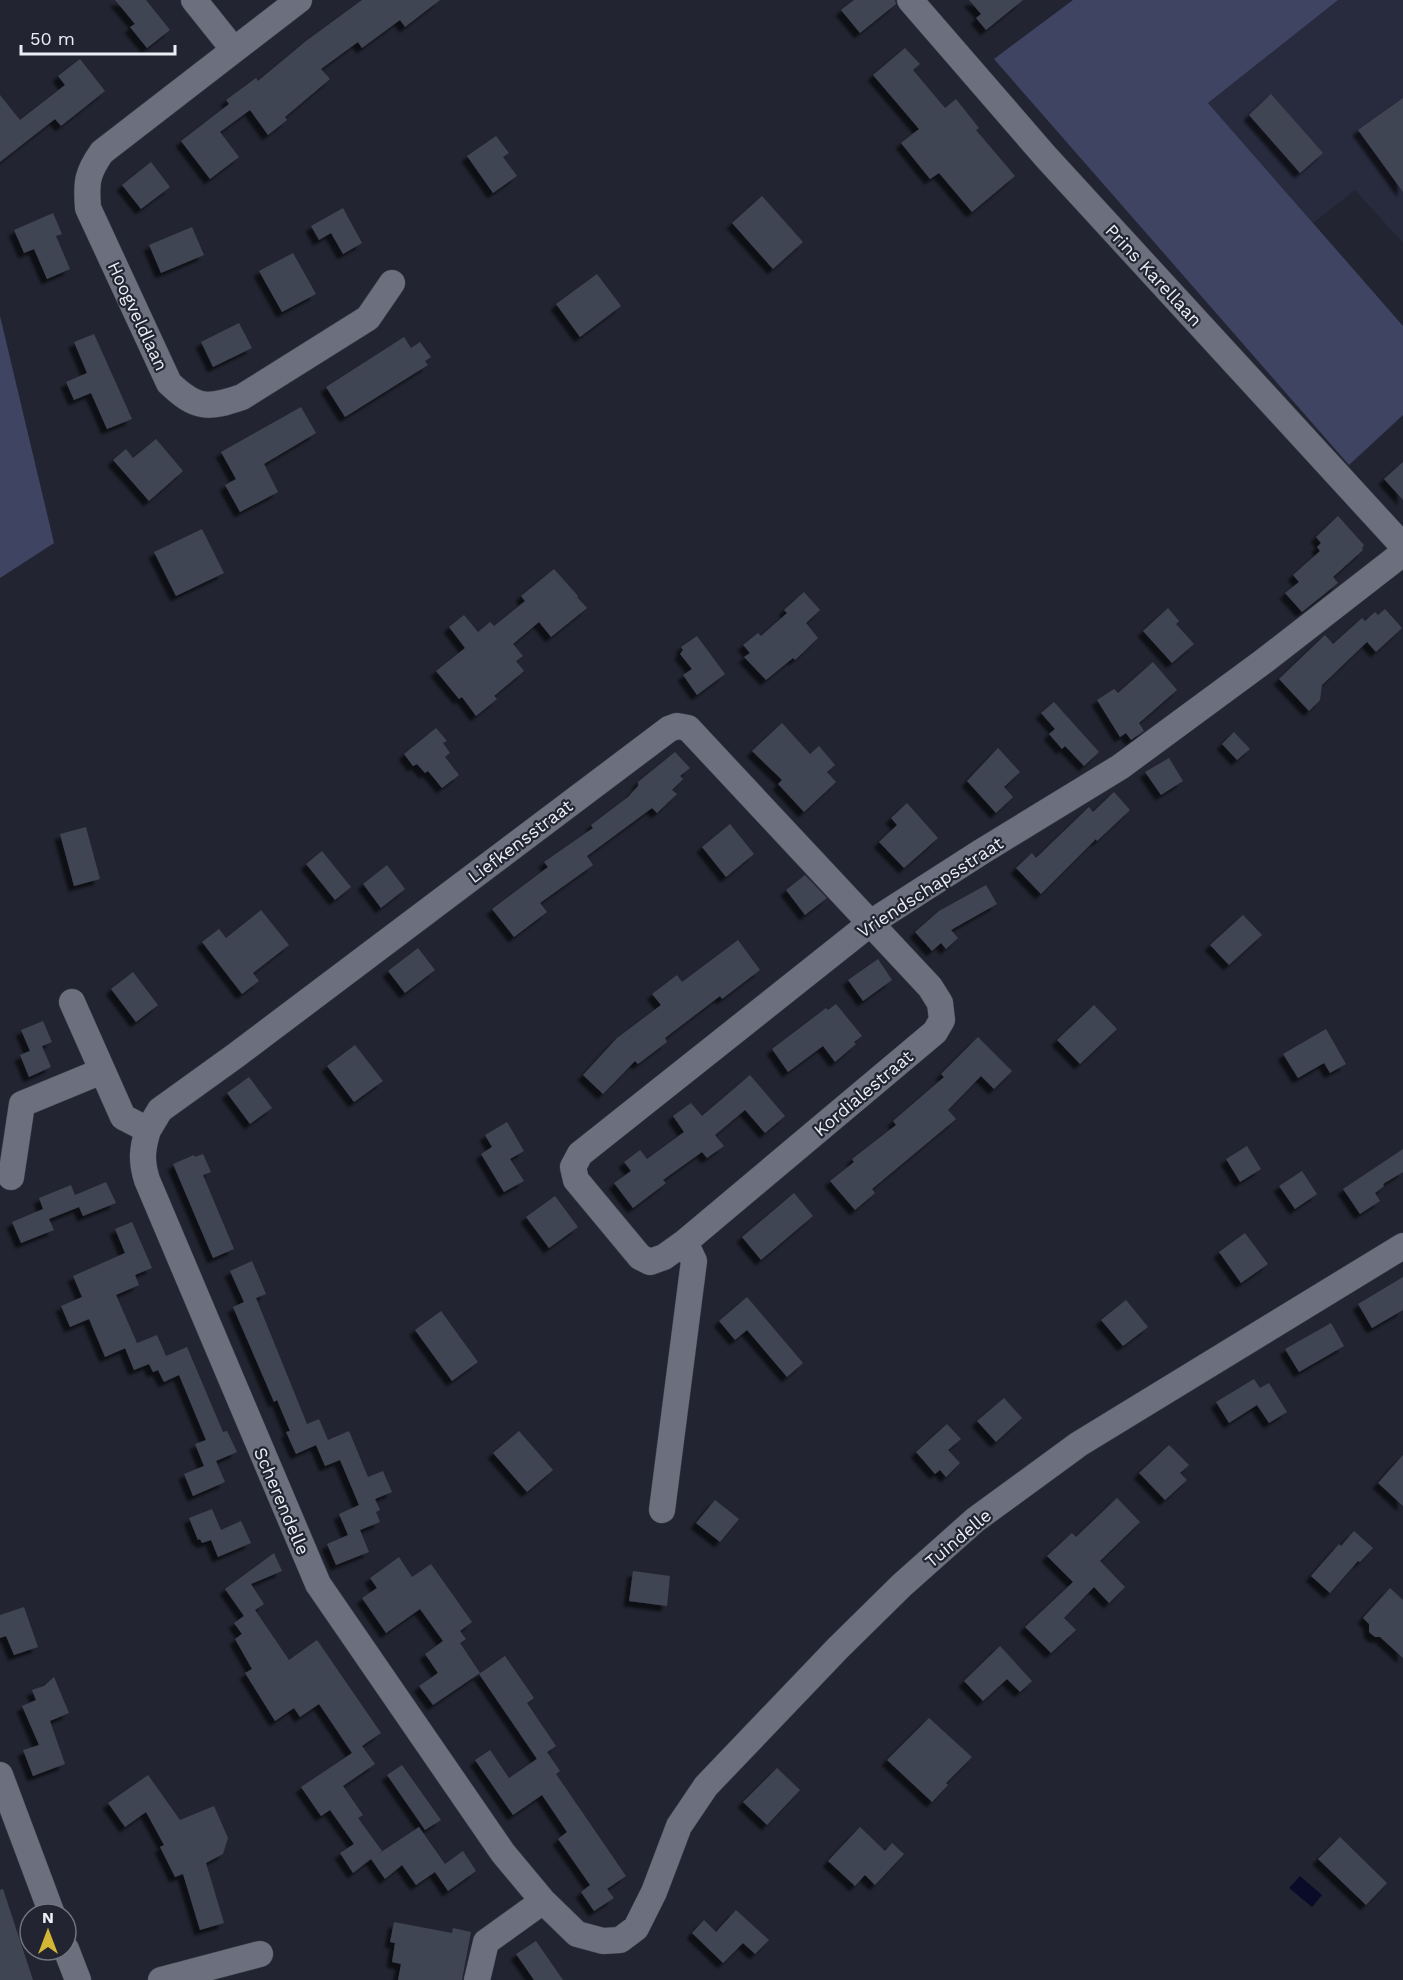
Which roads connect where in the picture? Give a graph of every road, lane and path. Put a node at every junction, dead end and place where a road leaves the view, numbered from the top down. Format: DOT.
graph roads {
  1 [pos="194,0"];
  2 [pos="299,0"];
  3 [pos="910,0"];
  4 [pos="234,50"];
  5 [pos="392,284"];
  6 [pos="1403,546"];
  7 [pos="1403,553"];
  8 [pos="872,922"];
  9 [pos="72,1002"];
  10 [pos="102,1071"];
  11 [pos="148,1130"];
  12 [pos="11,1177"];
  13 [pos="685,1242"];
  14 [pos="1403,1246"];
  15 [pos="650,1262"];
  16 [pos="662,1510"];
  17 [pos="0,1774"];
  18 [pos="543,1901"];
  19 [pos="48,1902"];
  20 [pos="620,1940"];
  21 [pos="260,1954"];
  22 [pos="71,1962"];
  23 [pos="78,1980"];
  24 [pos="161,1980"];
  25 [pos="477,1980"];
  1 -- 4 [label="street"];
  2 -- 4 [label="street, Hoogveldlaan"];
  3 -- 6 [label="street, Prins Karellaan"];
  4 -- 5 [label="street, Hoogveldlaan"];
  7 -- 8 [label="street, Vriendschapsstraat"];
  8 -- 11 [label="street, Liefkensstraat"];
  8 -- 13 [label="street, Kordialestraat"];
  8 -- 15 [label="street, Vriendschapsstraat"];
  9 -- 10 [label="street"];
  10 -- 11 [label="street"];
  10 -- 12 [label="street"];
  11 -- 18 [label="street, Scherendelle"];
  13 -- 15 [label="street, Kordialestraat"];
  13 -- 16 [label="street"];
  14 -- 20 [label="street, Tuindelle"];
  17 -- 19 [label="street"];
  18 -- 20 [label="street, Scherendelle"];
  18 -- 25 [label="street"];
  21 -- 24 [label="street"];
  22 -- 23 [label="street"];
}
